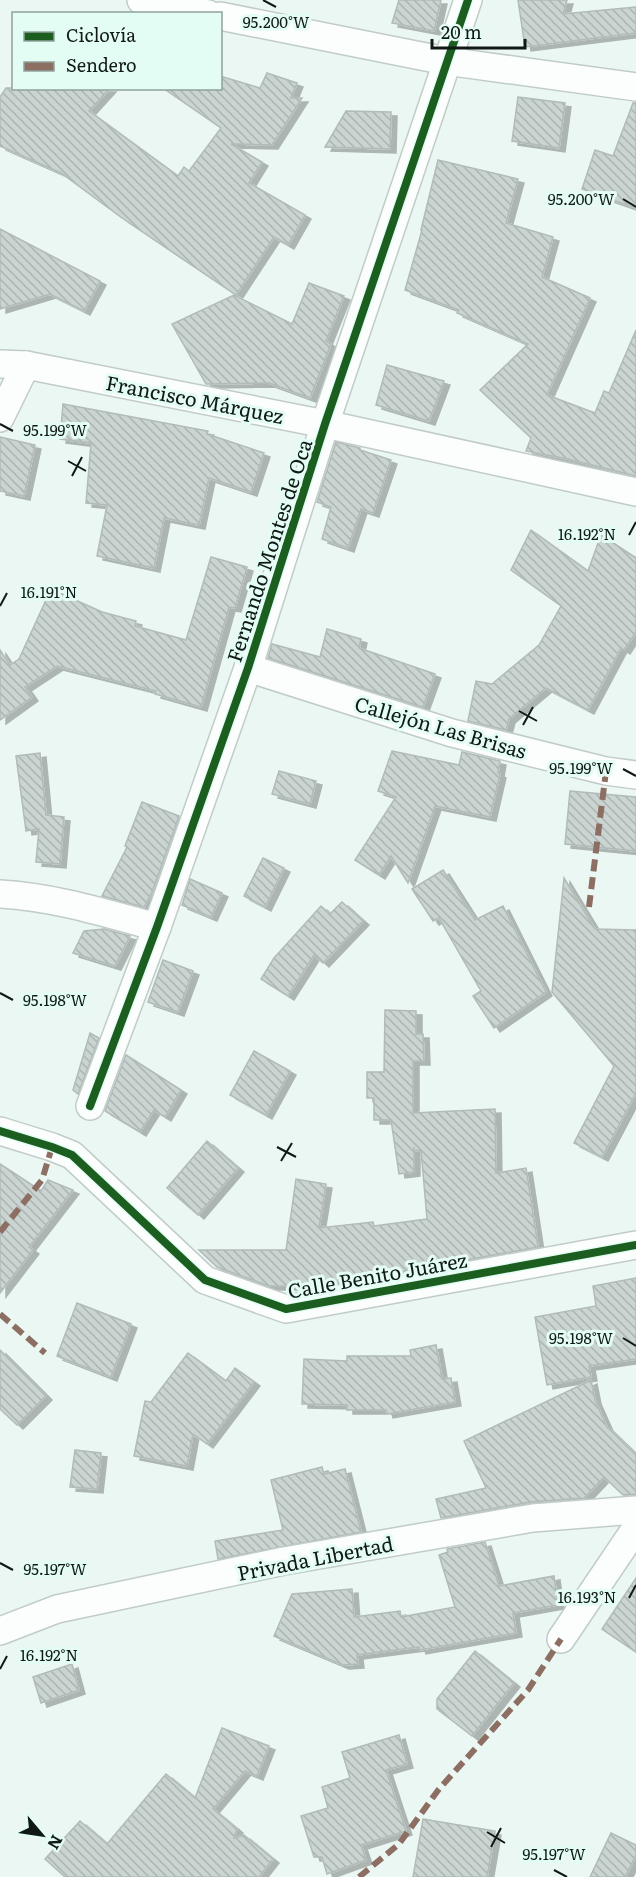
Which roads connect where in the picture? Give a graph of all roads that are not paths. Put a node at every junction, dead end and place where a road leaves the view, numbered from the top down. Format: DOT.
graph roads {
  1 [pos="141,0"];
  2 [pos="468,0"];
  3 [pos="198,12"];
  4 [pos="222,16"];
  5 [pos="446,61"];
  6 [pos="636,87"];
  7 [pos="13,365"];
  8 [pos="0,418"];
  9 [pos="325,424"];
  10 [pos="636,492"];
  11 [pos="248,668"];
  12 [pos="636,775"];
  13 [pos="0,894"];
  14 [pos="157,927"];
  15 [pos="90,1106"];
  16 [pos="0,1131"];
  17 [pos="636,1245"];
  18 [pos="636,1510"];
  19 [pos="636,1528"];
  20 [pos="0,1631"];
  21 [pos="561,1639"];
  1 -- 3 [label="street"];
  2 -- 5 [label="street, Fernando Montes de Oca"];
  4 -- 5 [label="street"];
  5 -- 6 [label="street"];
  5 -- 9 [label="street, Fernando Montes de Oca"];
  7 -- 8 [label="street"];
  7 -- 9 [label="street, Francisco Márquez"];
  9 -- 10 [label="street, Francisco Márquez"];
  9 -- 11 [label="street, Fernando Montes de Oca"];
  11 -- 12 [label="street, Callejón Las Brisas"];
  11 -- 14 [label="street, Fernando Montes de Oca"];
  13 -- 14 [label="street"];
  14 -- 15 [label="street, Fernando Montes de Oca"];
  16 -- 17 [label="street, Calle Benito Juárez"];
  18 -- 20 [label="street, Privada Libertad"];
  19 -- 21 [label="street"];
}
